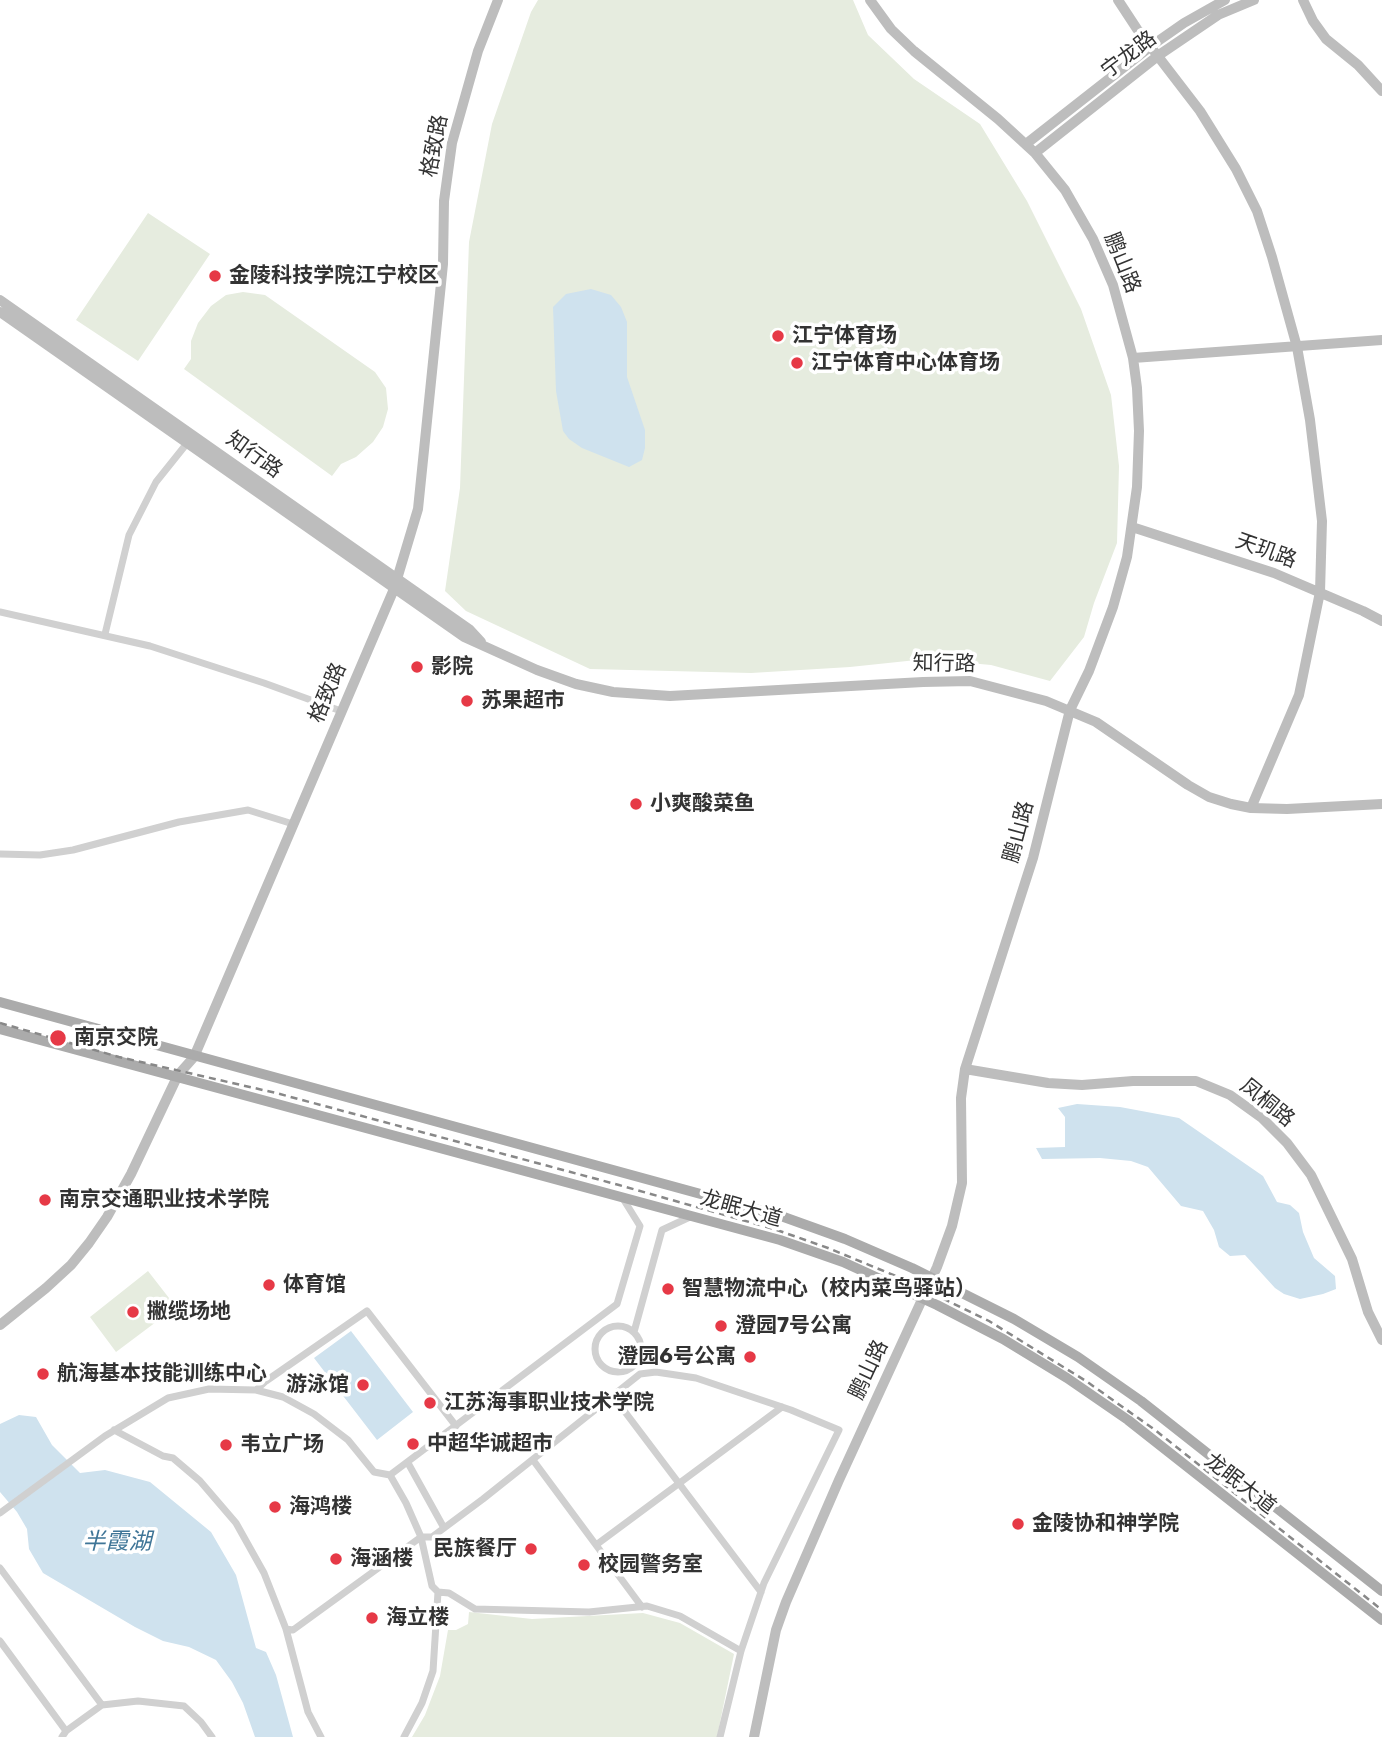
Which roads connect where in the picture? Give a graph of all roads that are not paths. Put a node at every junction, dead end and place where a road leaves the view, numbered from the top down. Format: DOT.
graph roads {
  1 [pos="498,0"];
  2 [pos="870,0"];
  3 [pos="1118,0"];
  4 [pos="1225,0"];
  5 [pos="1254,0"];
  6 [pos="1303,0"];
  7 [pos="1151,46"];
  8 [pos="1158,55"];
  9 [pos="1382,91"];
  10 [pos="1026,144"];
  11 [pos="1035,153"];
  12 [pos="0,300"];
  13 [pos="0,312"];
  14 [pos="1382,340"];
  15 [pos="1297,347"];
  16 [pos="1133,358"];
  17 [pos="188,442"];
  18 [pos="1132,527"];
  19 [pos="395,584"];
  20 [pos="1320,592"];
  21 [pos="0,612"];
  22 [pos="1382,621"];
  23 [pos="105,634"];
  24 [pos="1070,710"];
  25 [pos="341,712"];
  26 [pos="1382,804"];
  27 [pos="1251,808"];
  28 [pos="293,824"];
  29 [pos="0,853"];
  30 [pos="0,1002"];
  31 [pos="0,1028"];
  32 [pos="194,1057"];
  33 [pos="965,1069"];
  34 [pos="178,1075"];
  35 [pos="622,1196"];
  36 [pos="692,1216"];
  37 [pos="933,1277"];
  38 [pos="923,1299"];
  39 [pos="597,1320"];
  40 [pos="0,1325"];
  41 [pos="604,1331"];
  42 [pos="634,1332"];
  43 [pos="1382,1340"];
  44 [pos="635,1365"];
  45 [pos="640,1374"];
  46 [pos="256,1390"];
  47 [pos="613,1396"];
  48 [pos="782,1407"];
  49 [pos="456,1426"];
  50 [pos="114,1430"];
  51 [pos="533,1460"];
  52 [pos="408,1463"];
  53 [pos="390,1475"];
  54 [pos="679,1484"];
  55 [pos="0,1513"];
  56 [pos="444,1528"];
  57 [pos="421,1537"];
  58 [pos="596,1545"];
  59 [pos="0,1568"];
  60 [pos="1382,1591"];
  61 [pos="438,1592"];
  62 [pos="761,1592"];
  63 [pos="642,1607"];
  64 [pos="1382,1620"];
  65 [pos="286,1629"];
  66 [pos="0,1641"];
  67 [pos="741,1650"];
  68 [pos="102,1705"];
  69 [pos="64,1734"];
  70 [pos="212,1737"];
  71 [pos="321,1737"];
  72 [pos="404,1737"];
  73 [pos="720,1737"];
  74 [pos="754,1737"];
  1 -- 19 [label="street, 格致路"];
  2 -- 10 [label="street, 鹏山路"];
  3 -- 7 [label="street"];
  4 -- 7 [label="street, 宁龙路"];
  5 -- 8 [label="street, 宁龙路"];
  6 -- 9 [label="street"];
  7 -- 8 [label="street"];
  7 -- 10 [label="street, 宁龙路"];
  8 -- 11 [label="street, 宁龙路"];
  8 -- 15 [label="street"];
  10 -- 11 [label="street, 鹏山路"];
  11 -- 16 [label="street, 鹏山路"];
  12 -- 19 [label="street, 知行路"];
  13 -- 17 [label="street, 知行路"];
  14 -- 15 [label="street"];
  15 -- 16 [label="street"];
  15 -- 20 [label="street"];
  16 -- 18 [label="street, 鹏山路"];
  17 -- 19 [label="street, 知行路"];
  17 -- 23 [label="street"];
  18 -- 20 [label="street, 天玑路"];
  18 -- 24 [label="street, 鹏山路"];
  19 -- 24 [label="street, 知行路"];
  19 -- 25 [label="street, 格致路"];
  20 -- 22 [label="street, 天玑路"];
  20 -- 27 [label="street"];
  21 -- 23 [label="street"];
  23 -- 25 [label="street"];
  24 -- 27 [label="street, 知行路"];
  24 -- 33 [label="street, 鹏山路"];
  25 -- 28 [label="street, 格致路"];
  26 -- 27 [label="street, 知行路"];
  28 -- 29 [label="street"];
  28 -- 32 [label="street, 格致路"];
  30 -- 32 [label="main road, 龙眠大道"];
  31 -- 34 [label="main road, 龙眠大道"];
  32 -- 34 [label="street, 格致路"];
  32 -- 37 [label="main road, 龙眠大道"];
  33 -- 37 [label="street, 鹏山路"];
  33 -- 43 [label="street, 凤桐路"];
  34 -- 35 [label="main road, 龙眠大道"];
  34 -- 40 [label="street, 格致路"];
  35 -- 36 [label="main road, 龙眠大道"];
  35 -- 39 [label="street"];
  36 -- 38 [label="main road, 龙眠大道"];
  36 -- 42 [label="street"];
  37 -- 38 [label="street, 鹏山路"];
  37 -- 60 [label="main road, 龙眠大道"];
  38 -- 64 [label="main road, 龙眠大道"];
  38 -- 74 [label="street, 鹏山路"];
  39 -- 41 [label="street"];
  39 -- 49 [label="street"];
  41 -- 42 [label="street"];
  41 -- 44 [label="street"];
  42 -- 44 [label="street"];
  44 -- 45 [label="street"];
  45 -- 47 [label="street"];
  45 -- 48 [label="street"];
  46 -- 49 [label="street"];
  46 -- 50 [label="street"];
  46 -- 53 [label="street"];
  47 -- 51 [label="street"];
  47 -- 54 [label="street"];
  48 -- 54 [label="street"];
  48 -- 62 [label="street"];
  49 -- 52 [label="street"];
  50 -- 55 [label="street"];
  50 -- 65 [label="street"];
  51 -- 56 [label="street"];
  51 -- 58 [label="street"];
  52 -- 53 [label="street"];
  52 -- 56 [label="street"];
  53 -- 57 [label="street"];
  54 -- 58 [label="street"];
  54 -- 62 [label="street"];
  56 -- 57 [label="street"];
  57 -- 61 [label="street"];
  57 -- 65 [label="street"];
  58 -- 63 [label="street"];
  59 -- 68 [label="street"];
  61 -- 63 [label="street"];
  61 -- 72 [label="street"];
  62 -- 67 [label="street"];
  63 -- 67 [label="street"];
  65 -- 71 [label="street"];
  66 -- 69 [label="street"];
  67 -- 73 [label="street"];
  68 -- 69 [label="street"];
  68 -- 70 [label="street"];
}
